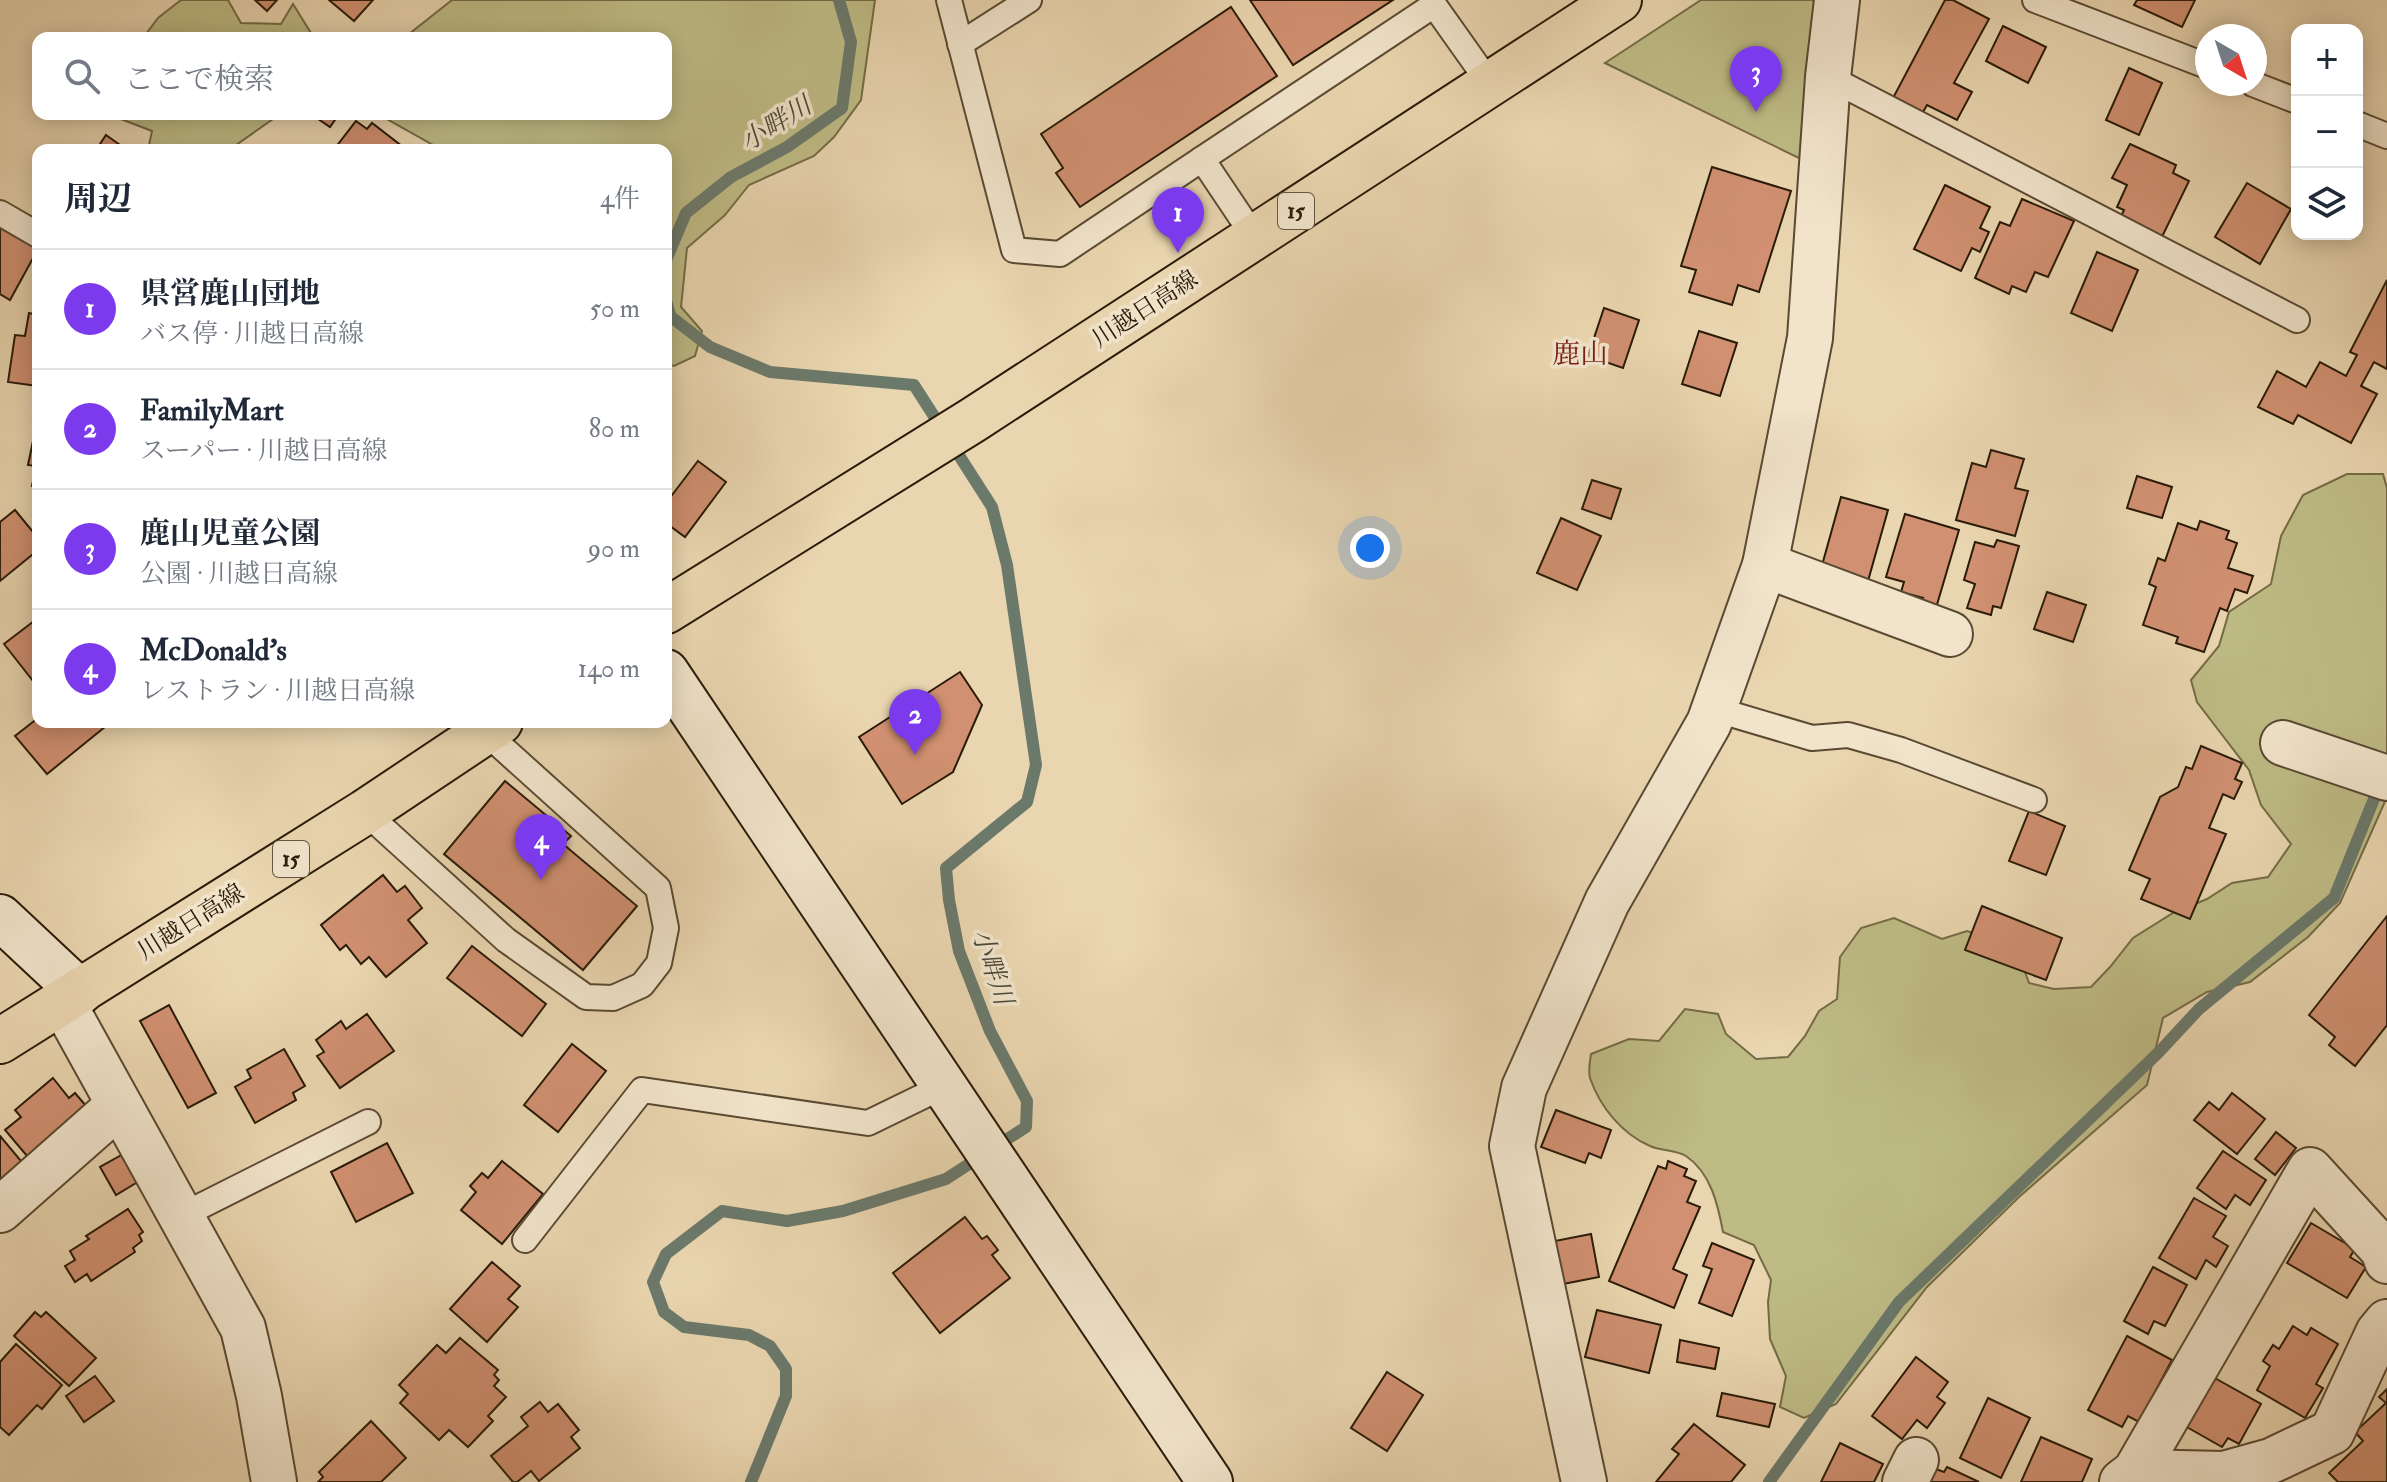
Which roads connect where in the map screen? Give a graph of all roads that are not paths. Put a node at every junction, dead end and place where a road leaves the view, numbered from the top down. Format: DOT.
graph roads {
  1 [pos="949,0"];
  2 [pos="1029,0"];
  3 [pos="1619,0"];
  4 [pos="1837,0"];
  5 [pos="2035,0"];
  6 [pos="960,44"];
  7 [pos="2195,61"];
  8 [pos="1828,77"];
  9 [pos="1490,84"];
  10 [pos="2267,89"];
  11 [pos="2291,99"];
  12 [pos="2363,126"];
  13 [pos="2387,136"];
  14 [pos="1202,159"];
  15 [pos="0,213"];
  16 [pos="32,232"];
  17 [pos="1255,238"];
  18 [pos="2297,320"];
  19 [pos="1765,565"];
  20 [pos="672,607"];
  21 [pos="1950,634"];
  22 [pos="672,681"];
  23 [pos="1714,709"];
  24 [pos="491,728"];
  25 [pos="494,728"];
  26 [pos="2283,743"];
  27 [pos="2387,778"];
  28 [pos="2034,800"];
  29 [pos="365,812"];
  30 [pos="0,917"];
  31 [pos="72,997"];
  32 [pos="0,1041"];
  33 [pos="944,1086"];
  34 [pos="119,1105"];
  35 [pos="368,1122"];
  36 [pos="0,1210"];
  37 [pos="181,1216"];
  38 [pos="525,1240"];
  39 [pos="2387,1261"];
  40 [pos="2387,1322"];
  41 [pos="2129,1477"];
  42 [pos="274,1482"];
  43 [pos="1210,1482"];
  44 [pos="1584,1482"];
  1 -- 6 [label="lane"];
  2 -- 6 [label="lane"];
  3 -- 9 [label="main road, 川越日高線 / 15"];
  4 -- 8 [label="street"];
  5 -- 7 [label="lane"];
  6 -- 14 [label="lane"];
  8 -- 18 [label="lane"];
  8 -- 19 [label="street"];
  9 -- 14 [label="lane"];
  9 -- 17 [label="main road, 川越日高線 / 15"];
  10 -- 11 [label="lane"];
  12 -- 13 [label="lane"];
  14 -- 17 [label="lane"];
  15 -- 16 [label="lane"];
  17 -- 20 [label="main road, 川越日高線 / 15"];
  19 -- 21 [label="street"];
  19 -- 23 [label="street"];
  22 -- 33 [label="street"];
  23 -- 28 [label="lane"];
  23 -- 44 [label="street"];
  24 -- 29 [label="main road, 川越日高線 / 15"];
  25 -- 29 [label="lane"];
  26 -- 27 [label="street"];
  29 -- 31 [label="main road, 川越日高線 / 15"];
  30 -- 31 [label="street"];
  31 -- 32 [label="main road, 川越日高線 / 15"];
  31 -- 34 [label="street"];
  33 -- 38 [label="lane"];
  33 -- 43 [label="street"];
  34 -- 36 [label="street"];
  34 -- 37 [label="street"];
  35 -- 37 [label="lane"];
  37 -- 42 [label="street"];
  39 -- 41 [label="street"];
  40 -- 41 [label="street"];
}
